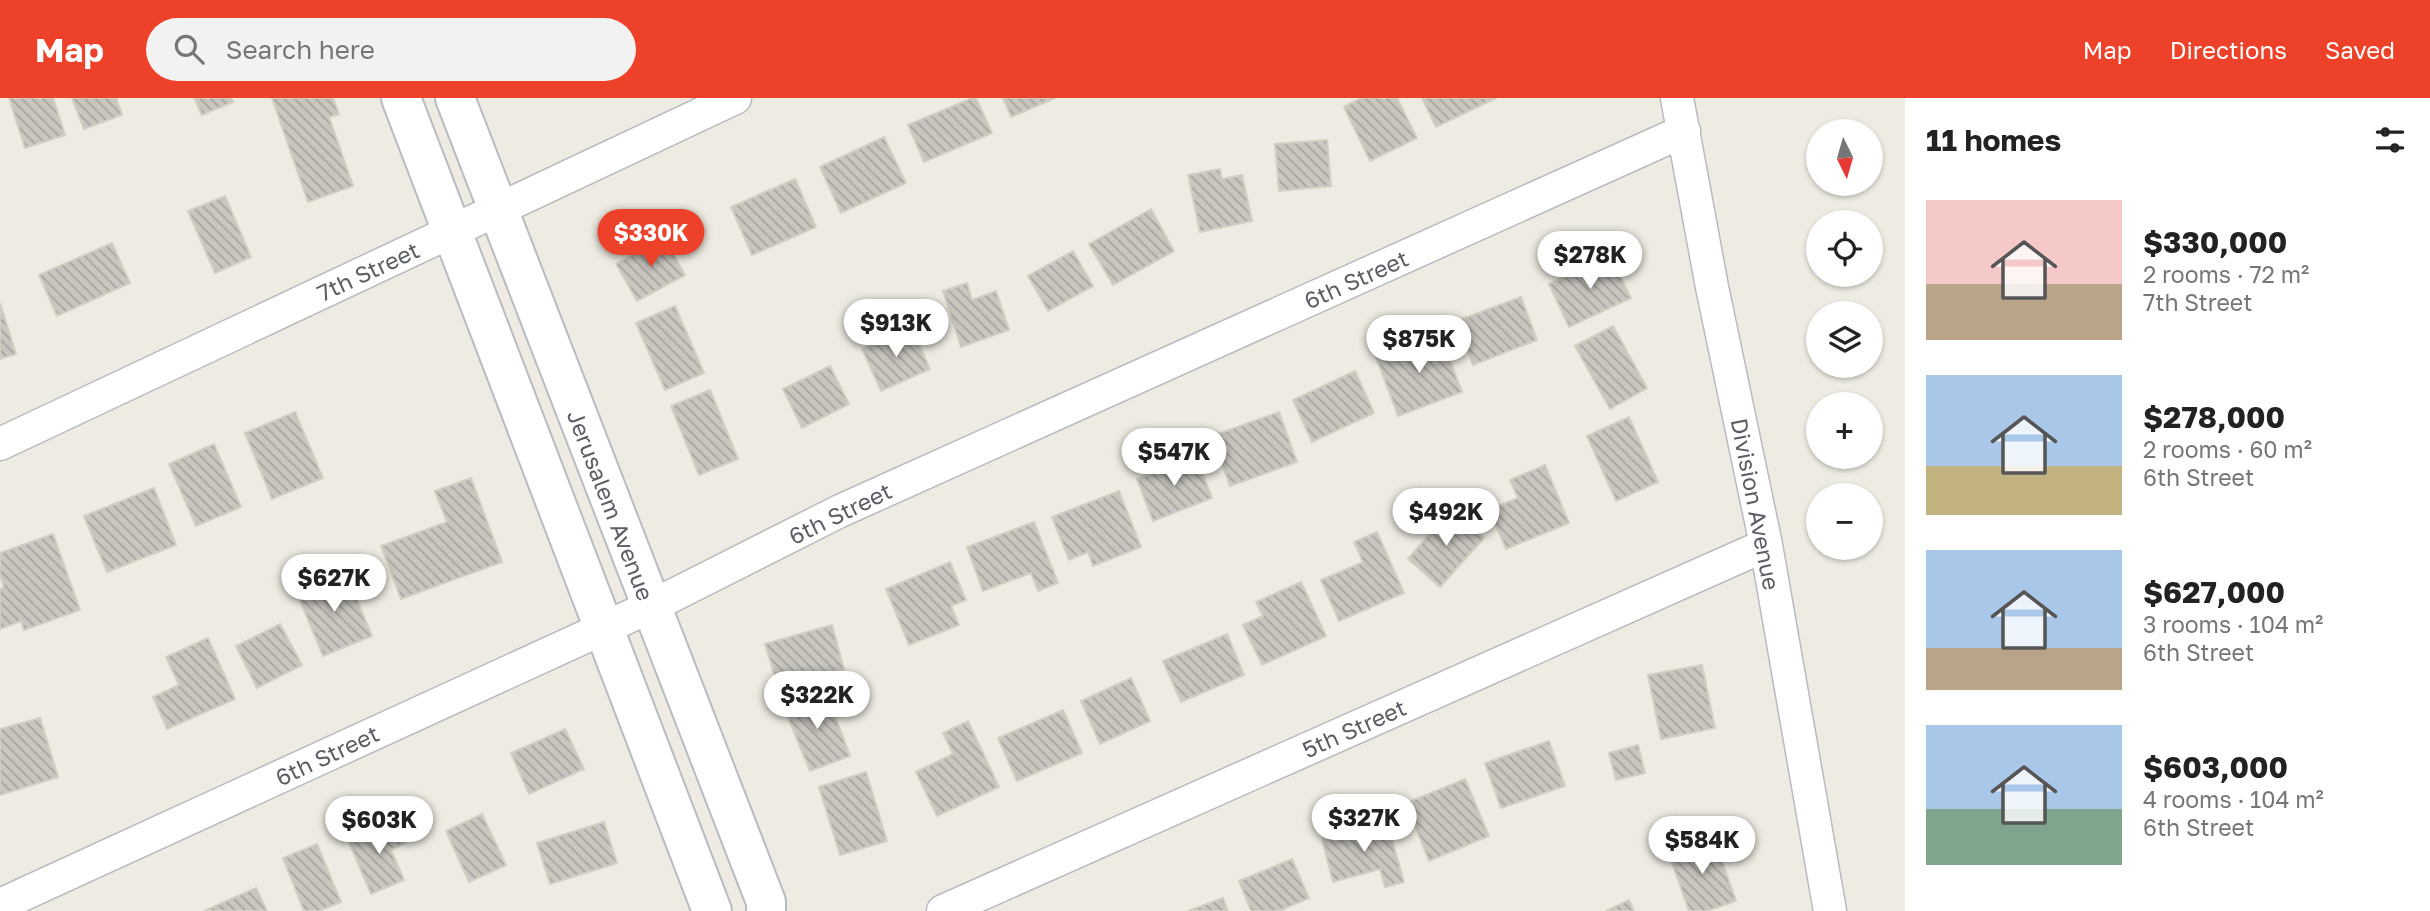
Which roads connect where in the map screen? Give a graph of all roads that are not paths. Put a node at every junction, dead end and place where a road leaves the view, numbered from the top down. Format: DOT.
graph roads {
  1 [pos="401,98"];
  2 [pos="455,98"];
  3 [pos="735,98"];
  4 [pos="1677,98"];
  5 [pos="1684,131"];
  6 [pos="496,210"];
  7 [pos="451,231"];
  8 [pos="0,444"];
  9 [pos="1766,545"];
  10 [pos="650,607"];
  11 [pos="604,628"];
  12 [pos="0,905"];
  13 [pos="712,911"];
  14 [pos="766,911"];
  15 [pos="943,911"];
  16 [pos="1830,911"];
  1 -- 7 [label="main road"];
  2 -- 6 [label="main road, Jerusalem Avenue"];
  3 -- 6 [label="street, 7th Street"];
  4 -- 5 [label="street, Division Avenue"];
  5 -- 9 [label="street, Division Avenue"];
  5 -- 10 [label="street, 6th Street"];
  6 -- 7 [label="street, 7th Street"];
  6 -- 10 [label="main road, Jerusalem Avenue"];
  7 -- 8 [label="street, 7th Street"];
  7 -- 11 [label="main road"];
  9 -- 15 [label="street, 5th Street"];
  9 -- 16 [label="street, Division Avenue"];
  10 -- 11 [label="street, 6th Street"];
  10 -- 14 [label="main road, Jerusalem Avenue"];
  11 -- 12 [label="street, 6th Street"];
  11 -- 13 [label="main road"];
}
